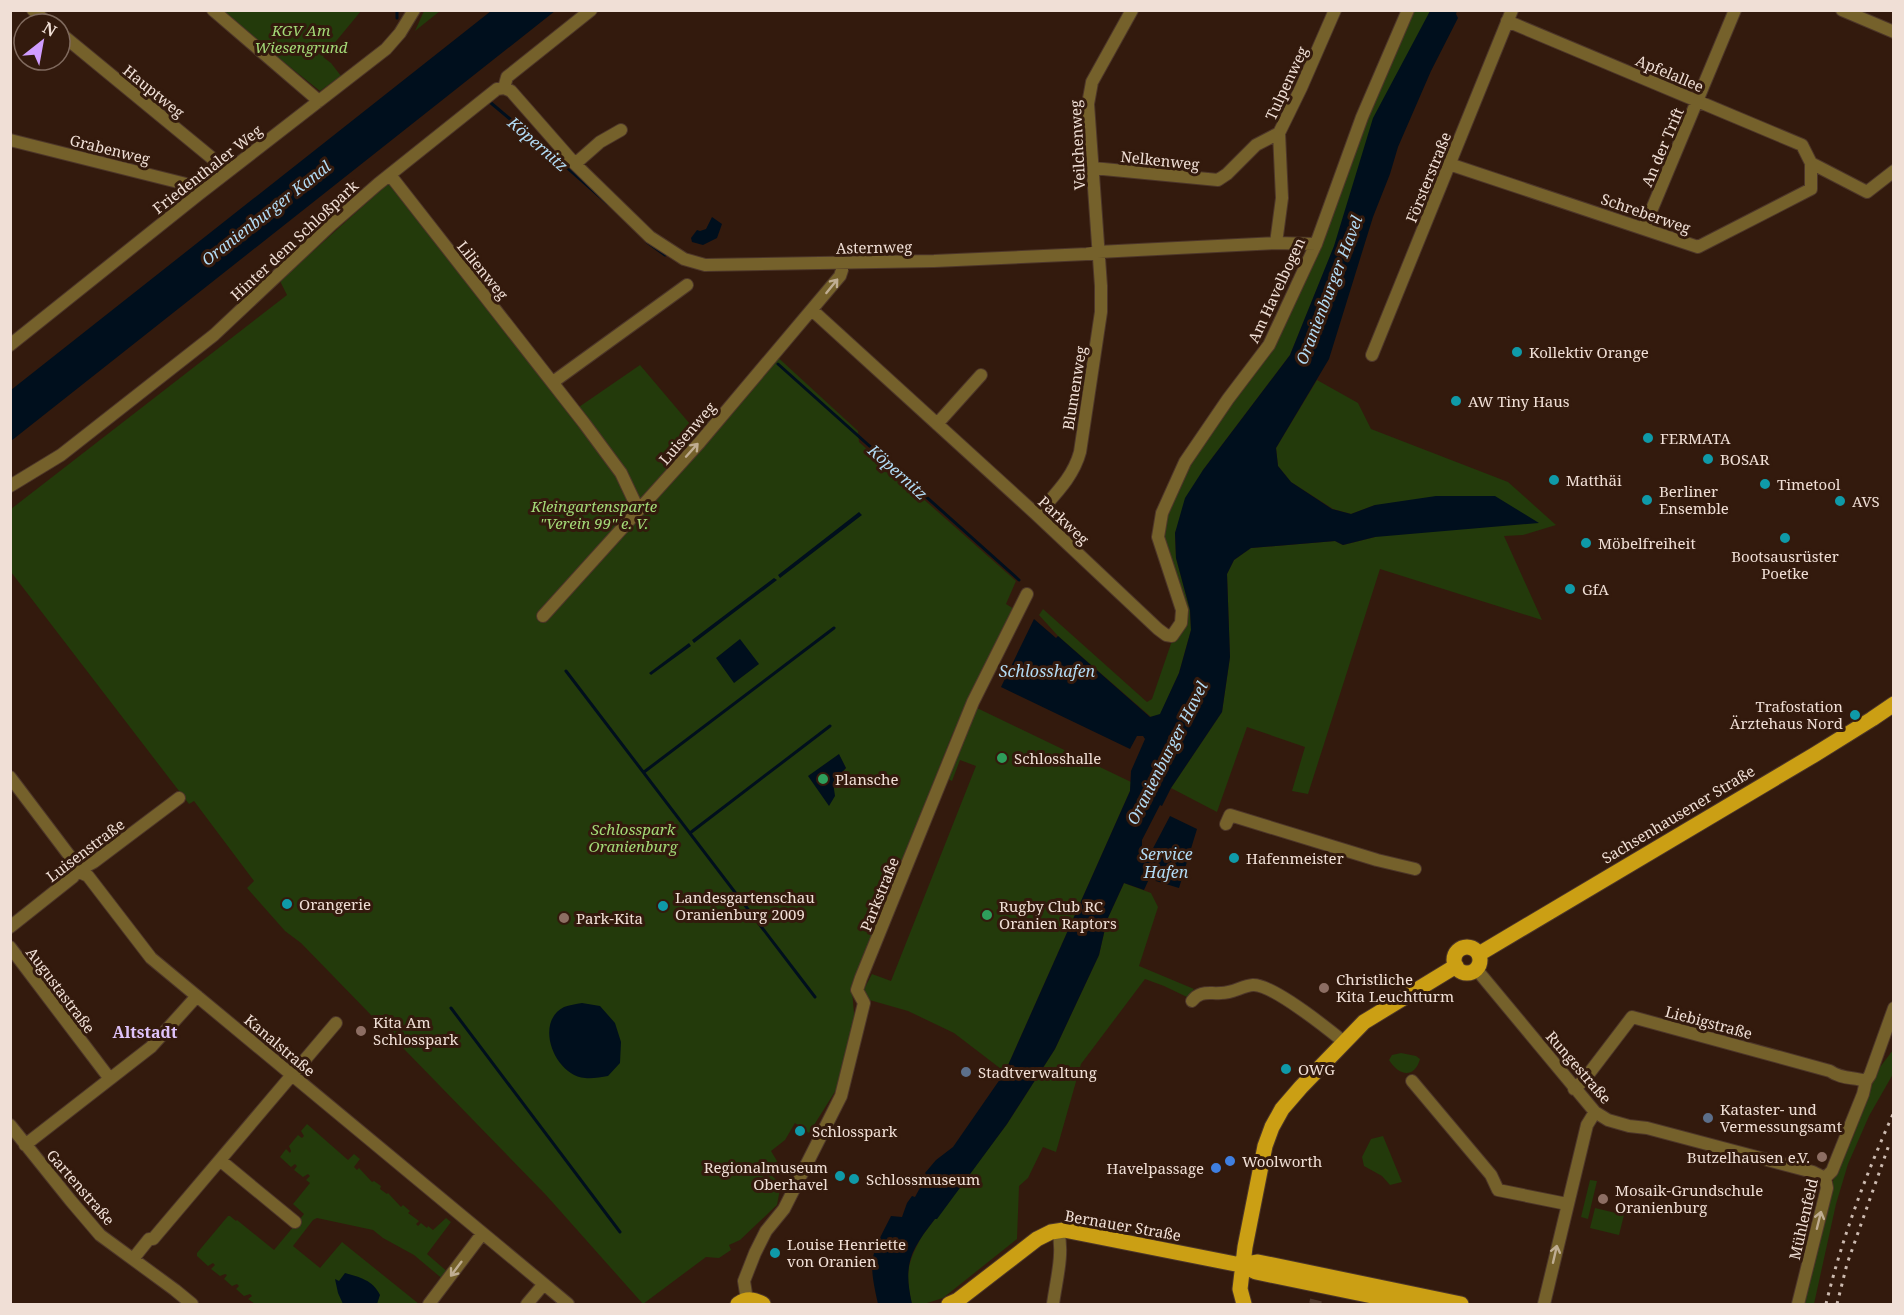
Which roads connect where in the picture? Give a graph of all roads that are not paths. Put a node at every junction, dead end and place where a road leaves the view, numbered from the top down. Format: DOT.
graph roads {
  1 [pos="213,10"];
  2 [pos="414,10"];
  3 [pos="591,10"];
  4 [pos="1132,10"];
  5 [pos="1335,10"];
  6 [pos="1408,10"];
  7 [pos="1736,10"];
  8 [pos="1842,10"];
  9 [pos="1509,16"];
  10 [pos="1893,32"];
  11 [pos="72,43"];
  12 [pos="504,88"];
  13 [pos="1698,100"];
  14 [pos="319,101"];
  15 [pos="621,130"];
  16 [pos="1280,133"];
  17 [pos="10,140"];
  18 [pos="1811,163"];
  19 [pos="1449,164"];
  20 [pos="575,165"];
  21 [pos="1093,168"];
  22 [pos="1893,171"];
  23 [pos="226,173"];
  24 [pos="390,175"];
  25 [pos="199,194"];
  26 [pos="1644,228"];
  27 [pos="1276,243"];
  28 [pos="1316,244"];
  29 [pos="1098,252"];
  30 [pos="842,263"];
  31 [pos="687,285"];
  32 [pos="812,310"];
  33 [pos="10,345"];
  34 [pos="1372,355"];
  35 [pos="981,375"];
  36 [pos="553,382"];
  37 [pos="937,424"];
  38 [pos="10,486"];
  39 [pos="638,509"];
  40 [pos="1037,515"];
  41 [pos="1027,594"];
  42 [pos="543,616"];
  43 [pos="1172,636"];
  44 [pos="1893,706"];
  45 [pos="10,777"];
  46 [pos="179,798"];
  47 [pos="1226,824"];
  48 [pos="1416,869"];
  49 [pos="76,871"];
  50 [pos="10,927"];
  51 [pos="10,947"];
  52 [pos="1478,962"];
  53 [pos="1456,966"];
  54 [pos="197,996"];
  55 [pos="1192,1001"];
  56 [pos="1893,1008"];
  57 [pos="336,1023"];
  58 [pos="1344,1042"];
  59 [pos="292,1075"];
  60 [pos="110,1079"];
  61 [pos="1866,1081"];
  62 [pos="1412,1082"];
  63 [pos="1574,1089"];
  64 [pos="1595,1113"];
  65 [pos="10,1125"];
  66 [pos="25,1144"];
  67 [pos="221,1161"];
  68 [pos="1825,1178"];
  69 [pos="1567,1204"];
  70 [pos="295,1222"];
  71 [pos="1058,1230"];
  72 [pos="482,1234"];
  73 [pos="136,1261"];
  74 [pos="1241,1265"];
  75 [pos="543,1285"];
  76 [pos="742,1302"];
  77 [pos="192,1305"];
  78 [pos="429,1305"];
  79 [pos="527,1305"];
  80 [pos="568,1305"];
  81 [pos="763,1305"];
  82 [pos="949,1305"];
  83 [pos="1053,1305"];
  84 [pos="1244,1305"];
  85 [pos="1411,1305"];
  86 [pos="1461,1305"];
  87 [pos="1544,1305"];
  88 [pos="1798,1305"];
  1 -- 14 [label="street"];
  2 -- 14 [label="street, Friedenthaler Weg"];
  3 -- 12 [label="street, Hinter dem Schloßpark"];
  4 -- 21 [label="street, Veilchenweg"];
  5 -- 16 [label="street, Tulpenweg"];
  6 -- 28 [label="street, Am Havelbogen"];
  7 -- 13 [label="street, An der Trift"];
  8 -- 10 [label="street"];
  9 -- 13 [label="street, Apfelallee"];
  9 -- 19 [label="street, Försterstraße"];
  11 -- 23 [label="street, Hauptweg"];
  12 -- 20 [label="street, Asternweg"];
  12 -- 24 [label="street, Hinter dem Schloßpark"];
  13 -- 18 [label="street, Apfelallee"];
  13 -- 26 [label="street, An der Trift"];
  14 -- 23 [label="street, Friedenthaler Weg"];
  15 -- 20 [label="street"];
  16 -- 21 [label="street, Nelkenweg"];
  16 -- 27 [label="street, Tulpenweg"];
  17 -- 25 [label="street, Grabenweg"];
  18 -- 22 [label="street"];
  18 -- 26 [label="street, Schreberweg"];
  19 -- 26 [label="street, Schreberweg"];
  19 -- 34 [label="street, Försterstraße"];
  20 -- 30 [label="street, Asternweg"];
  21 -- 29 [label="street, Veilchenweg"];
  23 -- 25 [label="street, Friedenthaler Weg"];
  24 -- 36 [label="street, Lilienweg"];
  24 -- 38 [label="street, Hinter dem Schloßpark"];
  25 -- 33 [label="street, Friedenthaler Weg"];
  27 -- 28 [label="street, Asternweg"];
  27 -- 29 [label="street, Asternweg"];
  28 -- 43 [label="street, Am Havelbogen"];
  29 -- 30 [label="street, Asternweg"];
  29 -- 40 [label="street, Blumenweg"];
  32 -- 30 [label="street, Luisenweg, one-way"];
  31 -- 36 [label="street"];
  32 -- 37 [label="street, Parkweg"];
  39 -- 32 [label="street, Luisenweg, one-way"];
  35 -- 37 [label="street"];
  36 -- 39 [label="street, Lilienweg"];
  37 -- 40 [label="street, Parkweg"];
  39 -- 42 [label="street, Luisenweg"];
  40 -- 43 [label="street, Parkweg"];
  41 -- 76 [label="street, Parkstraße"];
  44 -- 52 [label="main road, Sachsenhausener Straße"];
  45 -- 49 [label="street, Kanalstraße"];
  46 -- 49 [label="street, Luisenstraße"];
  47 -- 48 [label="street"];
  49 -- 50 [label="street, Luisenstraße"];
  49 -- 54 [label="street, Kanalstraße"];
  51 -- 60 [label="street, Augustastraße"];
  52 -- 53 [label="main road"];
  52 -- 53 [label="main road"];
  52 -- 63 [label="street, Rungestraße"];
  53 -- 58 [label="main road"];
  54 -- 59 [label="street, Kanalstraße"];
  54 -- 60 [label="street"];
  55 -- 58 [label="street"];
  56 -- 61 [label="street, Mühlenfeld"];
  57 -- 59 [label="street"];
  58 -- 74 [label="main road"];
  59 -- 67 [label="street"];
  59 -- 72 [label="street, Kanalstraße"];
  60 -- 66 [label="street"];
  61 -- 63 [label="street, Liebigstraße"];
  61 -- 68 [label="street, Mühlenfeld"];
  62 -- 69 [label="street"];
  63 -- 64 [label="street, Rungestraße"];
  64 -- 68 [label="street, Rungestraße"];
  64 -- 69 [label="street"];
  65 -- 66 [label="street, Gartenstraße"];
  66 -- 73 [label="street, Gartenstraße"];
  67 -- 70 [label="street"];
  67 -- 73 [label="street"];
  88 -- 68 [label="street, Mühlenfeld, one-way"];
  87 -- 69 [label="street, one-way"];
  71 -- 74 [label="main road, Bernauer Straße"];
  71 -- 82 [label="main road, Bernauer Straße"];
  71 -- 83 [label="street"];
  72 -- 75 [label="street, Kanalstraße"];
  72 -- 78 [label="street, one-way"];
  73 -- 77 [label="street, Gartenstraße"];
  74 -- 84 [label="main road"];
  74 -- 85 [label="main road, Bernauer Straße"];
  74 -- 86 [label="main road, Bernauer Straße"];
  75 -- 79 [label="street"];
  75 -- 80 [label="street, Kanalstraße"];
  76 -- 81 [label="main road"];
}
